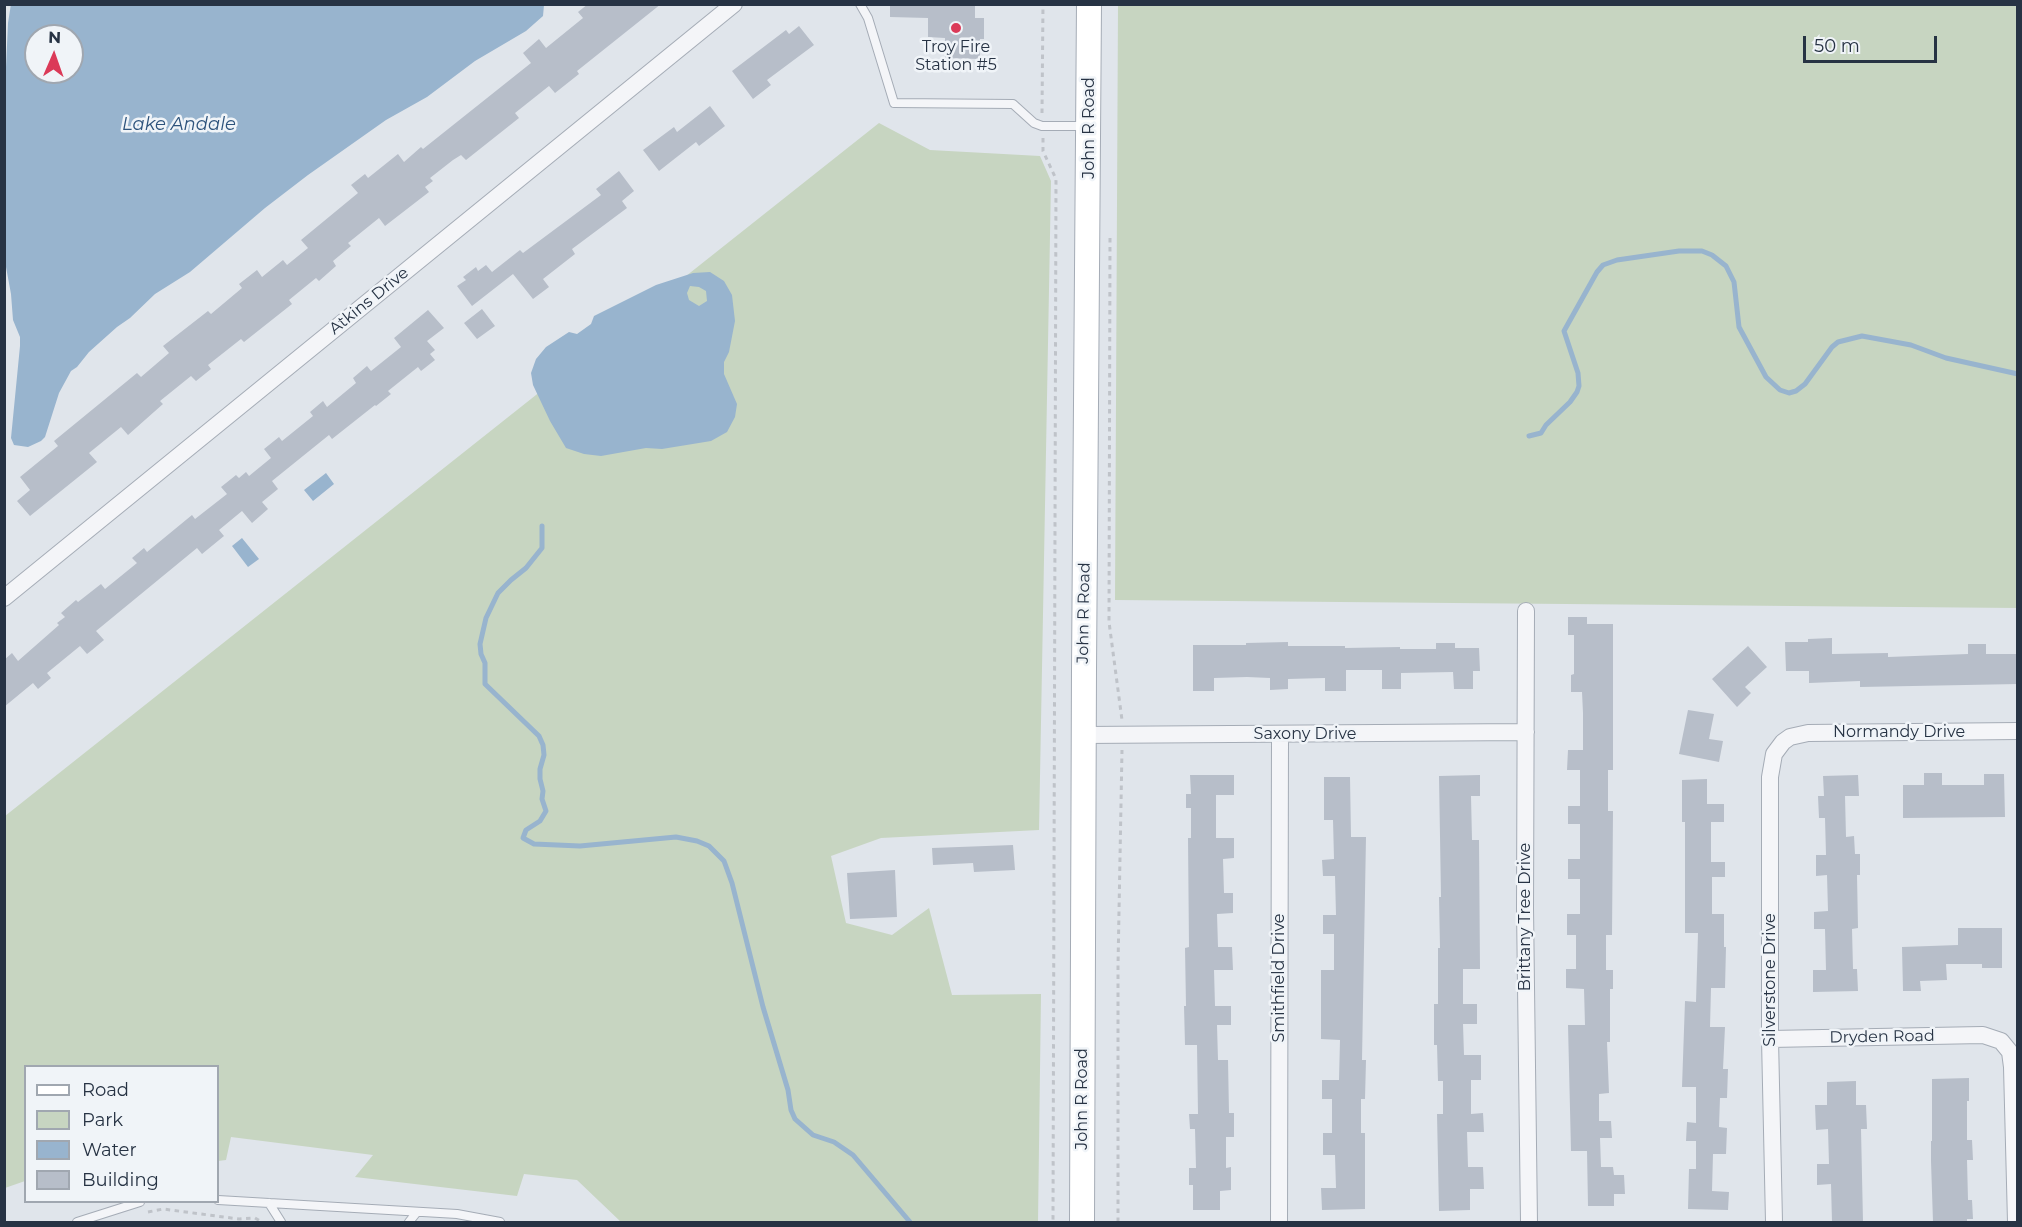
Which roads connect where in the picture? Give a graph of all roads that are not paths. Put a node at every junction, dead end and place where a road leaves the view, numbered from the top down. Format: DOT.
graph roads {
  1 [pos="734,4"];
  2 [pos="860,4"];
  3 [pos="1089,4"];
  4 [pos="1089,126"];
  5 [pos="4,598"];
  6 [pos="1526,611"];
  7 [pos="2018,731"];
  8 [pos="1526,732"];
  9 [pos="1280,734"];
  10 [pos="1084,735"];
  11 [pos="1783,742"];
  12 [pos="1770,1039"];
  13 [pos="219,1200"];
  14 [pos="137,1203"];
  15 [pos="269,1203"];
  16 [pos="417,1212"];
  17 [pos="77,1222"];
  18 [pos="281,1222"];
  19 [pos="409,1222"];
  20 [pos="500,1222"];
  21 [pos="1082,1222"];
  22 [pos="1279,1222"];
  23 [pos="1529,1222"];
  24 [pos="1774,1222"];
  25 [pos="2016,1222"];
  1 -- 5 [label="street, Atkins Drive"];
  2 -- 4 [label="lane"];
  3 -- 4 [label="main road, John R Road"];
  4 -- 10 [label="main road, John R Road"];
  6 -- 8 [label="street, Brittany Tree Drive"];
  7 -- 11 [label="street, Normandy Drive"];
  8 -- 9 [label="street, Saxony Drive"];
  8 -- 23 [label="street, Brittany Tree Drive"];
  9 -- 10 [label="street, Saxony Drive"];
  9 -- 22 [label="street, Smithfield Drive"];
  10 -- 21 [label="main road, John R Road"];
  11 -- 12 [label="street, Silverstone Drive"];
  12 -- 24 [label="street, Silverstone Drive"];
  12 -- 25 [label="street, Dryden Road"];
  13 -- 15 [label="lane"];
  14 -- 17 [label="lane"];
  15 -- 16 [label="lane"];
  15 -- 18 [label="lane"];
  16 -- 19 [label="lane"];
  16 -- 20 [label="lane"];
}
